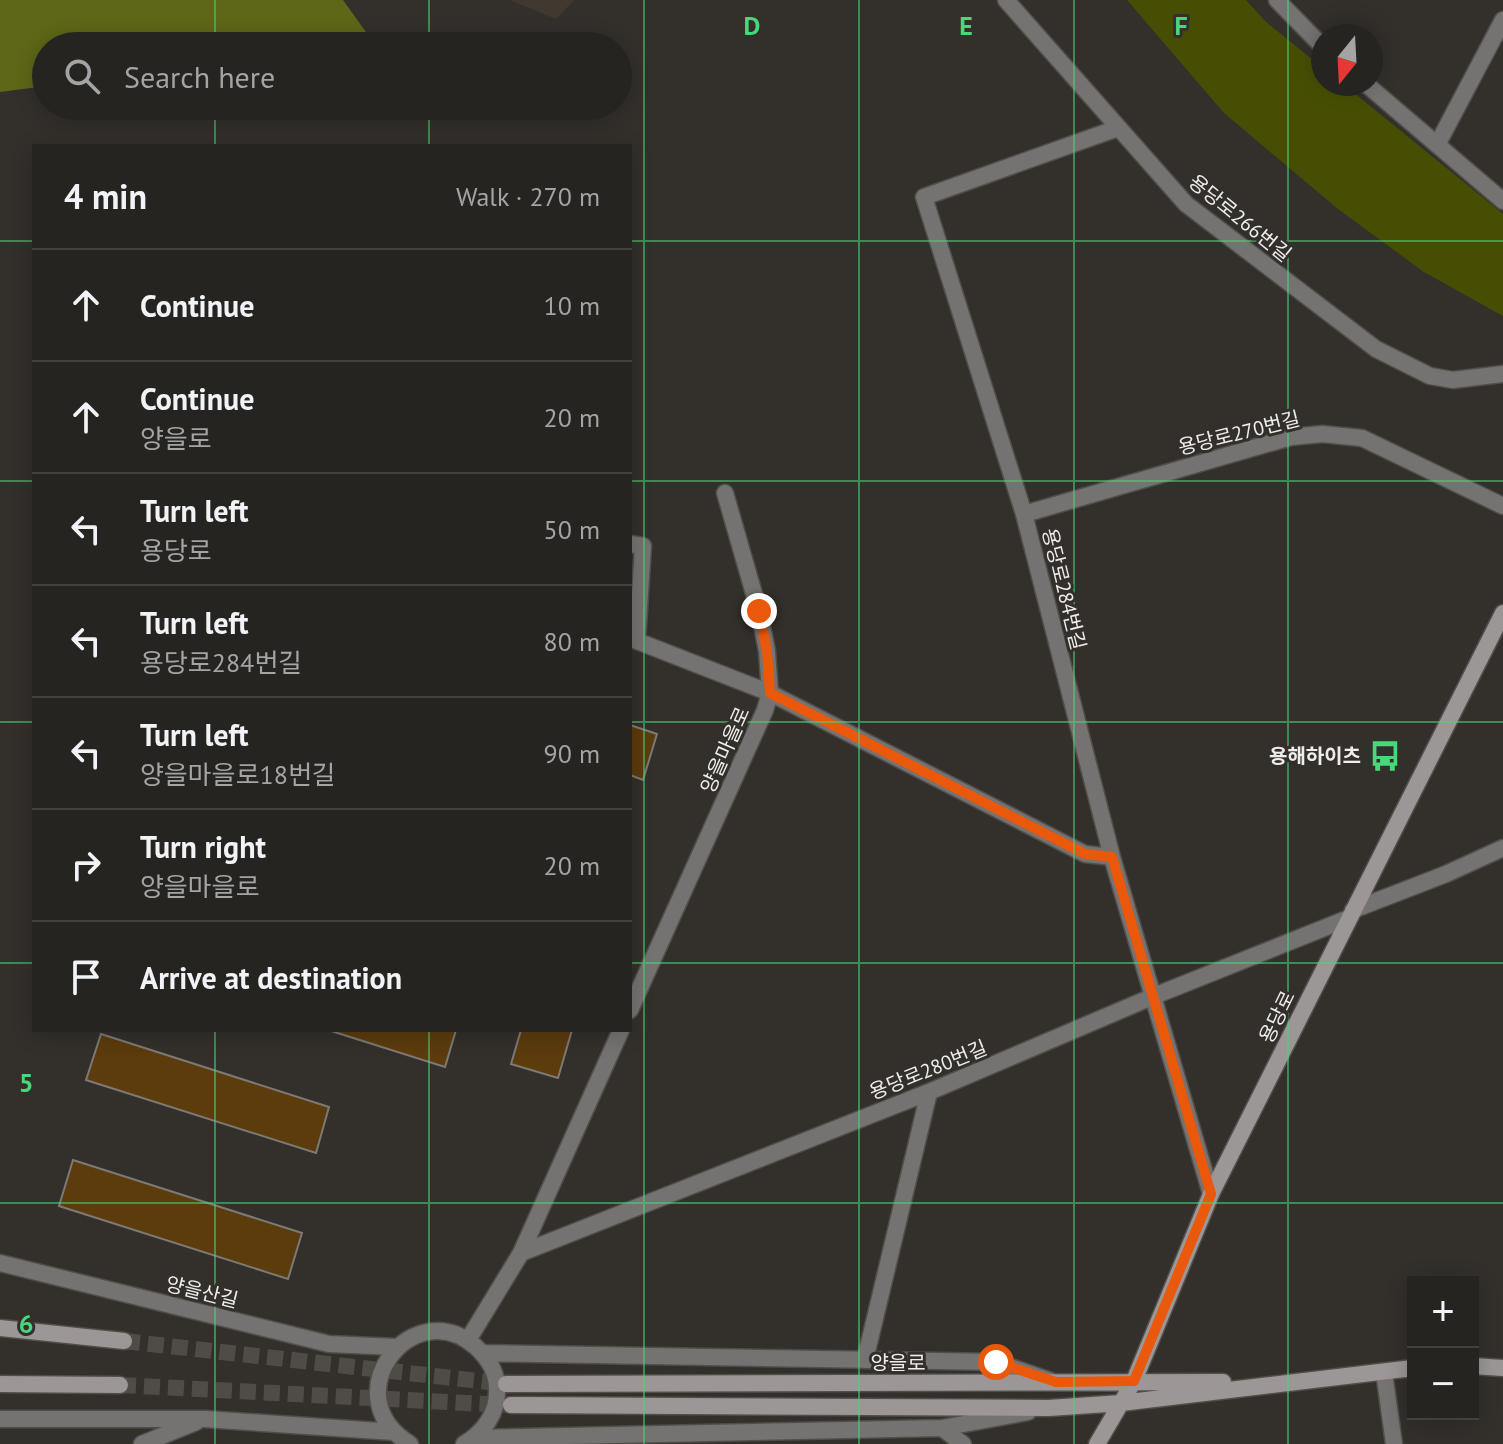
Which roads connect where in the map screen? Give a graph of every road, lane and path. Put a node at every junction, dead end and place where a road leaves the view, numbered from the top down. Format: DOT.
graph roads {
  1 [pos="1006,0"];
  2 [pos="1277,0"];
  3 [pos="1503,20"];
  4 [pos="1311,35"];
  5 [pos="1380,96"];
  6 [pos="1118,128"];
  7 [pos="1437,145"];
  8 [pos="1503,201"];
  9 [pos="1503,374"];
  10 [pos="725,493"];
  11 [pos="1503,506"];
  12 [pos="1024,514"];
  13 [pos="632,544"];
  14 [pos="1503,613"];
  15 [pos="770,693"];
  16 [pos="1503,848"];
  17 [pos="1112,857"];
  18 [pos="1351,914"];
  19 [pos="1154,996"];
  20 [pos="632,1006"];
  21 [pos="620,1032"];
  22 [pos="929,1092"];
  23 [pos="1211,1194"];
  24 [pos="521,1253"];
  25 [pos="0,1263"];
  26 [pos="0,1328"];
  27 [pos="468,1340"];
  28 [pos="124,1341"];
  29 [pos="397,1347"];
  30 [pos="483,1353"];
  31 [pos="865,1360"];
  32 [pos="1479,1366"];
  33 [pos="1503,1368"];
  34 [pos="1407,1369"];
  35 [pos="1384,1372"];
  36 [pos="1134,1381"];
  37 [pos="1056,1382"];
  38 [pos="1289,1383"];
  39 [pos="0,1384"];
  40 [pos="506,1384"];
  41 [pos="120,1385"];
  42 [pos="1121,1403"];
  43 [pos="511,1405"];
  44 [pos="1049,1408"];
  45 [pos="0,1419"];
  46 [pos="205,1419"];
  47 [pos="942,1428"];
  48 [pos="394,1432"];
  49 [pos="469,1441"];
  50 [pos="142,1444"];
  51 [pos="410,1444"];
  52 [pos="963,1444"];
  53 [pos="1097,1444"];
  54 [pos="1394,1444"];
  1 -- 6 [label="street, 용당로266번길"];
  2 -- 4 [label="street"];
  3 -- 7 [label="street"];
  5 -- 7 [label="street"];
  6 -- 9 [label="street, 용당로266번길"];
  6 -- 12 [label="street, 용당로284번길"];
  7 -- 8 [label="street"];
  10 -- 15 [label="street, 양을마을로"];
  11 -- 12 [label="street, 용당로270번길"];
  12 -- 17 [label="street, 용당로284번길"];
  13 -- 15 [label="street"];
  14 -- 18 [label="street, 용당로"];
  15 -- 17 [label="street"];
  15 -- 20 [label="street, 양을마을로"];
  16 -- 18 [label="street, 용당로280번길"];
  17 -- 19 [label="street, 용당로284번길"];
  18 -- 19 [label="street, 용당로280번길"];
  18 -- 23 [label="street, 용당로"];
  19 -- 22 [label="street, 용당로280번길"];
  19 -- 23 [label="street, 용당로284번길"];
  21 -- 24 [label="street"];
  22 -- 24 [label="street, 용당로280번길"];
  22 -- 31 [label="street"];
  23 -- 36 [label="street, 용당로"];
  24 -- 27 [label="street"];
  25 -- 29 [label="street, 양을산길"];
  26 -- 28 [label="street"];
  27 -- 29 [label="street"];
  27 -- 30 [label="street"];
  29 -- 48 [label="street"];
  30 -- 31 [label="street"];
  30 -- 49 [label="street"];
  31 -- 37 [label="street"];
  32 -- 33 [label="street"];
  34 -- 35 [label="street, 양을로"];
  35 -- 38 [label="street, 양을로"];
  35 -- 54 [label="street"];
  36 -- 37 [label="street, 양을로"];
  36 -- 38 [label="street, 양을로"];
  36 -- 42 [label="street, 용당로"];
  37 -- 40 [label="street, 양을로"];
  38 -- 42 [label="street, 양을로"];
  39 -- 41 [label="street"];
  42 -- 44 [label="street, 양을로"];
  42 -- 53 [label="street, 용당로"];
  43 -- 44 [label="street, 양을로"];
  44 -- 47 [label="street"];
  45 -- 46 [label="street"];
  46 -- 48 [label="street"];
  46 -- 50 [label="street"];
  47 -- 49 [label="street"];
  47 -- 52 [label="street"];
  48 -- 51 [label="street"];
}
